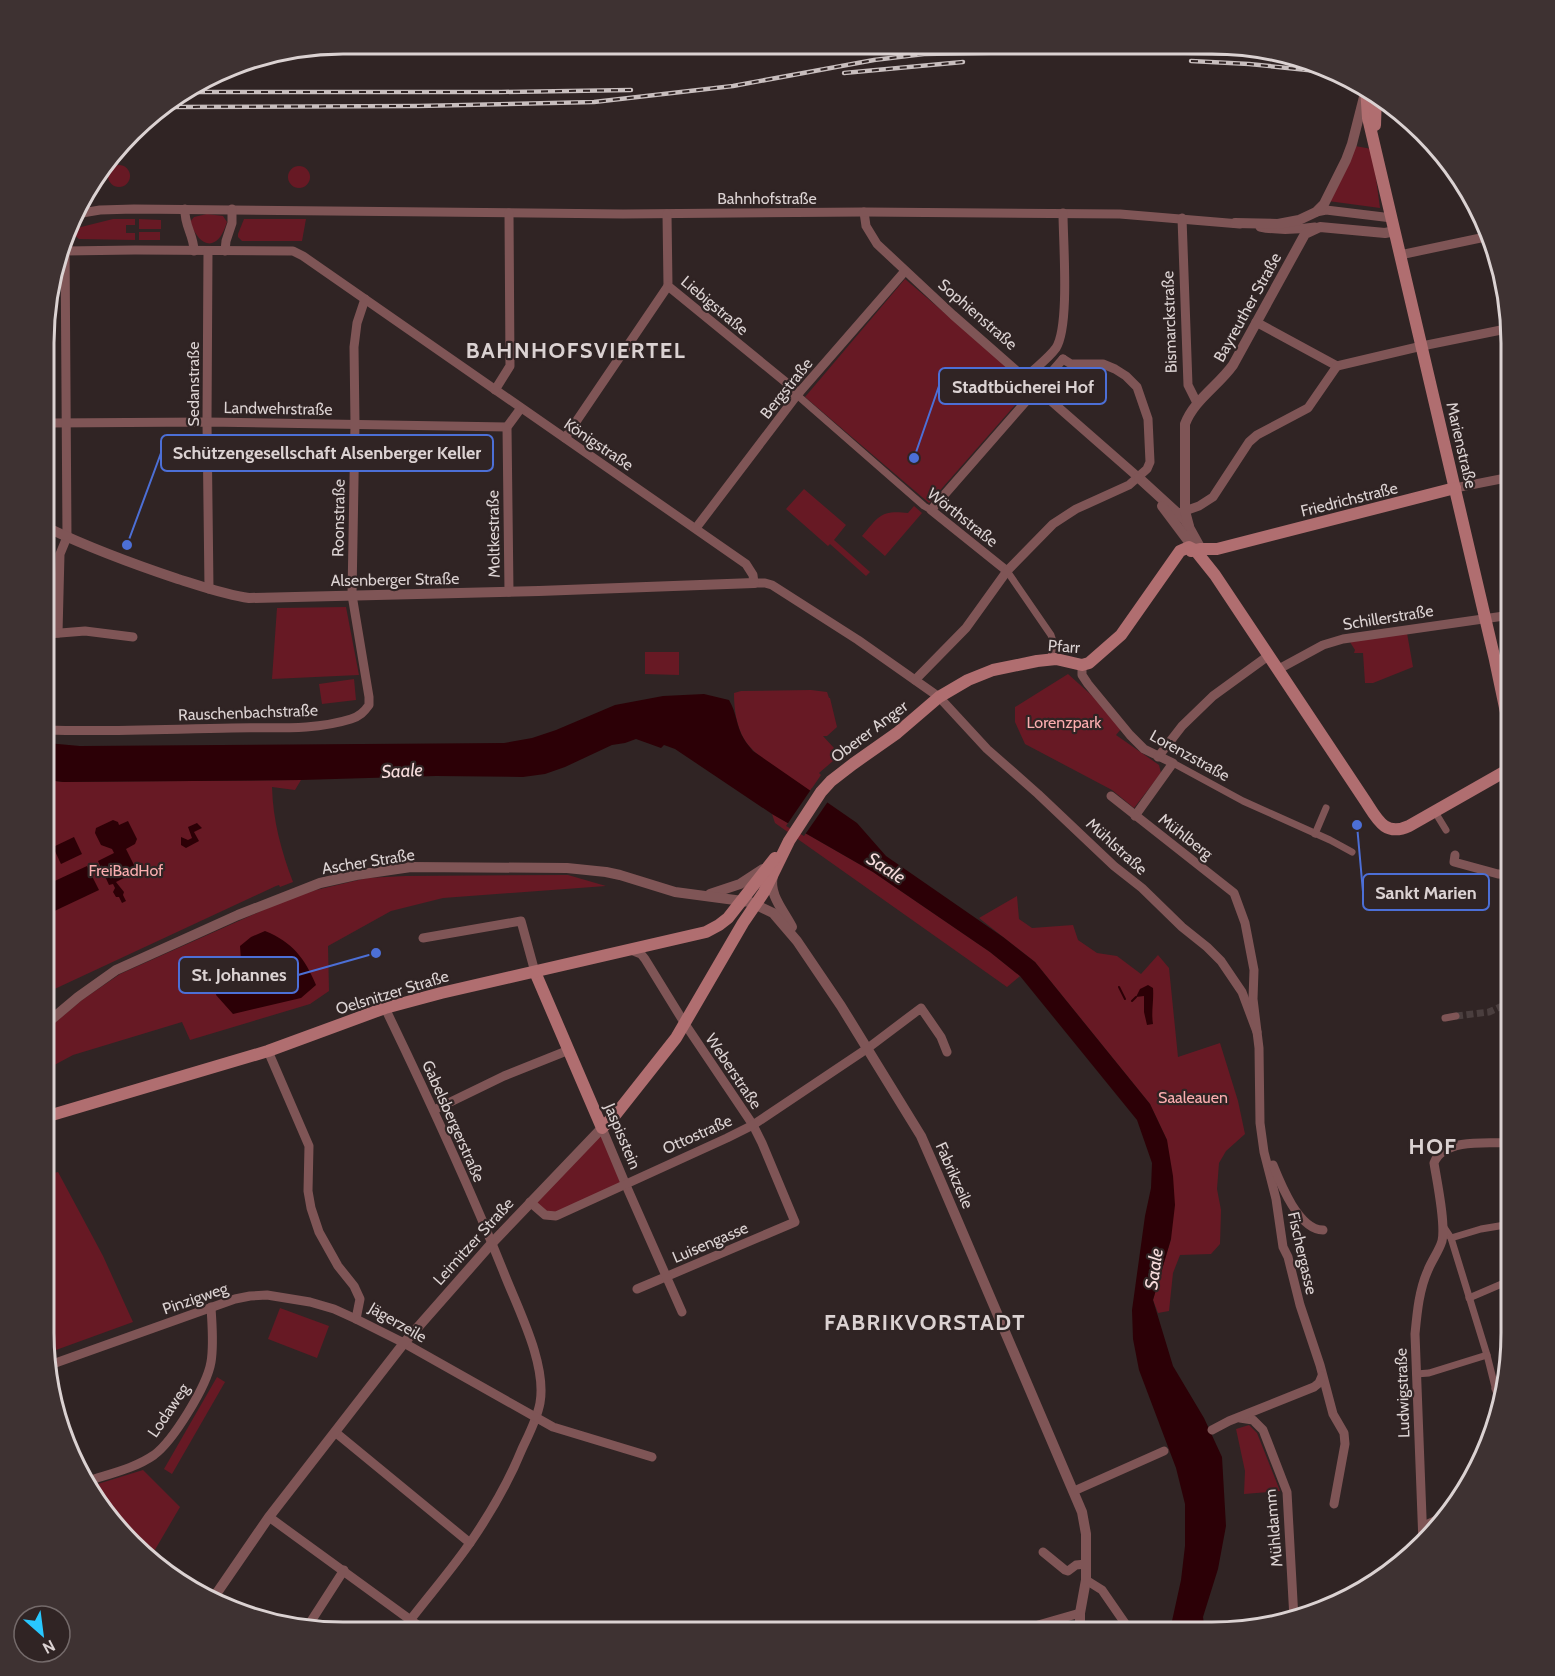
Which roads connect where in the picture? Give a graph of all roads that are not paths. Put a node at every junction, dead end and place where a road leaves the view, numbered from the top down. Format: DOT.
graph roads {
  1 [pos="1368,100"];
  2 [pos="1370,102"];
  3 [pos="185,209"];
  4 [pos="232,209"];
  5 [pos="864,212"];
  6 [pos="1316,212"];
  7 [pos="85,213"];
  8 [pos="509,213"];
  9 [pos="1063,213"];
  10 [pos="667,214"];
  11 [pos="1182,218"];
  12 [pos="1235,223"];
  13 [pos="1393,224"];
  14 [pos="1320,227"];
  15 [pos="1481,238"];
  16 [pos="70,247"];
  17 [pos="194,251"];
  18 [pos="208,251"];
  19 [pos="225,251"];
  20 [pos="1400,255"];
  21 [pos="65,264"];
  22 [pos="905,271"];
  23 [pos="669,286"];
  24 [pos="365,299"];
  25 [pos="1256,322"];
  26 [pos="1500,330"];
  27 [pos="1422,346"];
  28 [pos="1056,347"];
  29 [pos="1063,359"];
  30 [pos="1337,366"];
  31 [pos="1026,377"];
  32 [pos="1037,388"];
  33 [pos="495,390"];
  34 [pos="798,394"];
  35 [pos="1197,403"];
  36 [pos="521,408"];
  37 [pos="67,422"];
  38 [pos="207,422"];
  39 [pos="54,423"];
  40 [pos="355,424"];
  41 [pos="507,427"];
  42 [pos="565,438"];
  43 [pos="1139,478"];
  44 [pos="1501,479"];
  45 [pos="1455,488"];
  46 [pos="931,510"];
  47 [pos="1166,510"];
  48 [pos="1181,512"];
  49 [pos="696,528"];
  50 [pos="1185,528"];
  51 [pos="54,531"];
  52 [pos="67,537"];
  53 [pos="1226,546"];
  54 [pos="1198,549"];
  55 [pos="1180,551"];
  56 [pos="1007,572"];
  57 [pos="1215,575"];
  58 [pos="754,583"];
  59 [pos="1157,585"];
  60 [pos="209,589"];
  61 [pos="509,592"];
  62 [pos="352,596"];
  63 [pos="1501,616"];
  64 [pos="1485,618"];
  65 [pos="54,622"];
  66 [pos="54,633"];
  67 [pos="133,637"];
  68 [pos="1268,656"];
  69 [pos="1051,659"];
  70 [pos="1082,665"];
  71 [pos="1277,669"];
  72 [pos="915,680"];
  73 [pos="1501,691"];
  74 [pos="939,697"];
  75 [pos="54,730"];
  76 [pos="1158,757"];
  77 [pos="1173,763"];
  78 [pos="1501,774"];
  79 [pos="1111,796"];
  80 [pos="1326,808"];
  81 [pos="1435,812"];
  82 [pos="1135,816"];
  83 [pos="1446,830"];
  84 [pos="1315,834"];
  85 [pos="791,837"];
  86 [pos="1352,852"];
  87 [pos="1455,855"];
  88 [pos="774,860"];
  89 [pos="774,873"];
  90 [pos="1501,873"];
  91 [pos="692,895"];
  92 [pos="742,900"];
  93 [pos="1238,902"];
  94 [pos="756,904"];
  95 [pos="423,938"];
  96 [pos="631,950"];
  97 [pos="810,958"];
  98 [pos="534,972"];
  99 [pos="385,1008"];
  100 [pos="1456,1016"];
  101 [pos="54,1017"];
  102 [pos="1446,1018"];
  103 [pos="685,1024"];
  104 [pos="1257,1032"];
  105 [pos="868,1048"];
  106 [pos="568,1050"];
  107 [pos="268,1051"];
  108 [pos="947,1052"];
  109 [pos="434,1110"];
  110 [pos="54,1114"];
  111 [pos="753,1125"];
  112 [pos="602,1128"];
  113 [pos="1261,1135"];
  114 [pos="1501,1143"];
  115 [pos="625,1183"];
  116 [pos="530,1202"];
  117 [pos="795,1222"];
  118 [pos="1443,1226"];
  119 [pos="1501,1226"];
  120 [pos="1323,1230"];
  121 [pos="1451,1238"];
  122 [pos="492,1243"];
  123 [pos="667,1276"];
  124 [pos="1501,1284"];
  125 [pos="637,1289"];
  126 [pos="1469,1298"];
  127 [pos="211,1308"];
  128 [pos="682,1312"];
  129 [pos="356,1319"];
  130 [pos="404,1343"];
  131 [pos="1487,1355"];
  132 [pos="56,1363"];
  133 [pos="1416,1374"];
  134 [pos="1322,1376"];
  135 [pos="1495,1389"];
  136 [pos="1240,1418"];
  137 [pos="536,1419"];
  138 [pos="1212,1430"];
  139 [pos="335,1432"];
  140 [pos="1164,1451"];
  141 [pos="652,1457"];
  142 [pos="94,1479"];
  143 [pos="1074,1491"];
  144 [pos="1334,1504"];
  145 [pos="269,1517"];
  146 [pos="1428,1524"];
  147 [pos="1423,1526"];
  148 [pos="1423,1529"];
  149 [pos="470,1543"];
  150 [pos="1043,1552"];
  151 [pos="1086,1564"];
  152 [pos="344,1570"];
  153 [pos="1086,1580"];
  154 [pos="217,1593"];
  155 [pos="1294,1610"];
  156 [pos="1080,1613"];
  157 [pos="411,1619"];
  158 [pos="312,1620"];
  159 [pos="410,1622"];
  160 [pos="415,1622"];
  161 [pos="1049,1622"];
  162 [pos="1080,1622"];
  163 [pos="1124,1622"];
  1 -- 6 [label="street"];
  2 -- 13 [label="main road, Marienstraße"];
  3 -- 4 [label="street, Bahnhofstraße"];
  3 -- 7 [label="street, Bahnhofstraße"];
  3 -- 17 [label="street"];
  4 -- 8 [label="street, Bahnhofstraße"];
  4 -- 19 [label="street"];
  5 -- 9 [label="street, Bahnhofstraße"];
  5 -- 10 [label="street, Bahnhofstraße"];
  5 -- 22 [label="street, Sophienstraße"];
  6 -- 12 [label="street, Bahnhofstraße"];
  6 -- 13 [label="street"];
  8 -- 10 [label="street, Bahnhofstraße"];
  8 -- 33 [label="street"];
  9 -- 11 [label="street, Bahnhofstraße"];
  9 -- 28 [label="street"];
  10 -- 23 [label="street, Liebigstraße"];
  11 -- 12 [label="street, Bahnhofstraße"];
  11 -- 35 [label="street, Bismarckstraße"];
  12 -- 14 [label="street, Bahnhofstraße"];
  13 -- 14 [label="street"];
  13 -- 20 [label="main road, Marienstraße"];
  14 -- 25 [label="street, Bayreuther Straße"];
  15 -- 20 [label="street"];
  16 -- 17 [label="street, Königstraße"];
  17 -- 18 [label="street, Königstraße"];
  18 -- 19 [label="street, Königstraße"];
  18 -- 38 [label="street, Sedanstraße"];
  19 -- 24 [label="street, Königstraße"];
  20 -- 27 [label="main road, Marienstraße"];
  21 -- 37 [label="street"];
  22 -- 31 [label="street, Sophienstraße"];
  22 -- 34 [label="street, Bergstraße"];
  23 -- 34 [label="street, Liebigstraße"];
  23 -- 42 [label="street"];
  24 -- 33 [label="street, Königstraße"];
  24 -- 40 [label="street, Roonstraße"];
  25 -- 30 [label="street"];
  25 -- 35 [label="street, Bayreuther Straße"];
  26 -- 27 [label="street"];
  27 -- 30 [label="street"];
  27 -- 45 [label="main road, Marienstraße"];
  28 -- 29 [label="street"];
  28 -- 31 [label="street"];
  29 -- 32 [label="street"];
  29 -- 43 [label="street"];
  30 -- 48 [label="street"];
  31 -- 32 [label="street, Sophienstraße"];
  32 -- 43 [label="street, Sophienstraße"];
  32 -- 46 [label="street"];
  33 -- 36 [label="street, Königstraße"];
  34 -- 46 [label="street, Wörthstraße"];
  34 -- 49 [label="street, Bergstraße"];
  35 -- 48 [label="street"];
  36 -- 41 [label="street"];
  36 -- 42 [label="street, Königstraße"];
  37 -- 38 [label="street, Landwehrstraße"];
  37 -- 39 [label="street, Landwehrstraße"];
  37 -- 52 [label="street"];
  38 -- 40 [label="street, Landwehrstraße"];
  38 -- 60 [label="street, Sedanstraße"];
  40 -- 41 [label="street, Landwehrstraße"];
  40 -- 62 [label="street, Roonstraße"];
  41 -- 61 [label="street, Moltkestraße"];
  42 -- 49 [label="street, Königstraße"];
  43 -- 47 [label="street, Sophienstraße"];
  43 -- 48 [label="street, Sophienstraße"];
  43 -- 56 [label="street"];
  44 -- 45 [label="street, Friedrichstraße"];
  45 -- 53 [label="main road, Friedrichstraße"];
  45 -- 64 [label="main road, Marienstraße"];
  46 -- 56 [label="street, Wörthstraße"];
  47 -- 48 [label="street"];
  47 -- 50 [label="street, Sophienstraße"];
  48 -- 50 [label="street"];
  49 -- 58 [label="street, Königstraße"];
  50 -- 54 [label="street, Sophienstraße"];
  50 -- 55 [label="street"];
  51 -- 52 [label="street, Alsenberger Straße"];
  52 -- 60 [label="street, Alsenberger Straße"];
  52 -- 65 [label="street"];
  53 -- 54 [label="main road, Friedrichstraße"];
  53 -- 57 [label="main road"];
  54 -- 55 [label="main road"];
  54 -- 57 [label="main road, Sophienstraße"];
  54 -- 59 [label="main road, Pfarr"];
  55 -- 59 [label="main road, Pfarr"];
  56 -- 69 [label="street, Wörthstraße"];
  56 -- 72 [label="street"];
  57 -- 68 [label="main road"];
  58 -- 61 [label="street, Alsenberger Straße"];
  58 -- 72 [label="street"];
  59 -- 70 [label="main road, Pfarr"];
  60 -- 62 [label="street, Alsenberger Straße"];
  61 -- 62 [label="street, Alsenberger Straße"];
  62 -- 75 [label="street, Rauschenbachstraße"];
  63 -- 64 [label="street, Schillerstraße"];
  64 -- 71 [label="street, Schillerstraße"];
  64 -- 73 [label="main road, Marienstraße"];
  66 -- 67 [label="street"];
  68 -- 71 [label="main road"];
  68 -- 76 [label="street"];
  69 -- 70 [label="main road, Pfarr"];
  69 -- 74 [label="main road, Pfarr"];
  70 -- 76 [label="street, Lorenzstraße"];
  71 -- 81 [label="main road"];
  72 -- 74 [label="street"];
  74 -- 85 [label="main road, Oberer Anger"];
  74 -- 104 [label="street, Mühlstraße"];
  76 -- 77 [label="street, Lorenzstraße"];
  77 -- 82 [label="street"];
  77 -- 84 [label="street, Lorenzstraße"];
  78 -- 81 [label="main road"];
  79 -- 82 [label="street, Mühlberg"];
  80 -- 84 [label="street"];
  81 -- 83 [label="street"];
  82 -- 93 [label="street, Mühlberg"];
  84 -- 86 [label="street, Lorenzstraße"];
  85 -- 88 [label="main road, Oelsnitzer Straße"];
  85 -- 89 [label="main road, Leimitzer Straße"];
  87 -- 90 [label="street"];
  88 -- 91 [label="street, Ascher Straße"];
  88 -- 92 [label="main road, Oelsnitzer Straße"];
  89 -- 94 [label="main road, Leimitzer Straße"];
  89 -- 97 [label="street"];
  91 -- 92 [label="street, Ascher Straße"];
  91 -- 101 [label="street, Ascher Straße"];
  92 -- 94 [label="street, Ascher Straße"];
  92 -- 96 [label="main road, Oelsnitzer Straße"];
  93 -- 104 [label="street, Fischergasse"];
  94 -- 97 [label="street, Fabrikzeile"];
  94 -- 103 [label="main road, Leimitzer Straße"];
  95 -- 98 [label="street"];
  96 -- 98 [label="main road, Oelsnitzer Straße"];
  96 -- 103 [label="street, Weberstraße"];
  97 -- 105 [label="street, Fabrikzeile"];
  98 -- 99 [label="main road, Oelsnitzer Straße"];
  98 -- 106 [label="main road, Jaspisstein"];
  99 -- 107 [label="main road, Oelsnitzer Straße"];
  99 -- 109 [label="street, Gabelsbergerstraße"];
  100 -- 102 [label="street"];
  103 -- 111 [label="street, Weberstraße"];
  103 -- 112 [label="main road, Leimitzer Straße"];
  104 -- 113 [label="street, Fischergasse"];
  105 -- 108 [label="street, Ottostraße"];
  105 -- 111 [label="street, Ottostraße"];
  105 -- 143 [label="street, Fabrikzeile"];
  106 -- 109 [label="street"];
  106 -- 112 [label="main road, Jaspisstein"];
  107 -- 110 [label="main road, Oelsnitzer Straße"];
  107 -- 129 [label="street, Jägerzeile"];
  109 -- 122 [label="street, Gabelsbergerstraße"];
  111 -- 115 [label="street, Ottostraße"];
  111 -- 117 [label="street, Weberstraße"];
  112 -- 115 [label="street, Jaspisstein"];
  112 -- 116 [label="street, Leimitzer Straße"];
  113 -- 120 [label="street, Fischergasse"];
  113 -- 134 [label="street, Fischergasse"];
  114 -- 118 [label="street, Ludwigstraße"];
  115 -- 116 [label="street, Ottostraße"];
  115 -- 123 [label="street, Jaspisstein"];
  116 -- 122 [label="street, Leimitzer Straße"];
  117 -- 123 [label="street, Luisengasse"];
  118 -- 121 [label="street"];
  118 -- 133 [label="street, Ludwigstraße"];
  119 -- 121 [label="street"];
  121 -- 126 [label="street"];
  122 -- 130 [label="street, Leimitzer Straße"];
  122 -- 137 [label="street, Gabelsbergerstraße"];
  123 -- 125 [label="street, Luisengasse"];
  123 -- 128 [label="street, Jaspisstein"];
  124 -- 126 [label="street"];
  126 -- 131 [label="street"];
  127 -- 129 [label="street, Pinzigweg"];
  127 -- 132 [label="street, Pinzigweg"];
  127 -- 142 [label="street, Lodaweg"];
  129 -- 130 [label="street, Jägerzeile"];
  130 -- 137 [label="street, Jägerzeile"];
  130 -- 139 [label="street, Leimitzer Straße"];
  131 -- 133 [label="street"];
  131 -- 135 [label="street"];
  133 -- 147 [label="street, Ludwigstraße"];
  134 -- 136 [label="street"];
  134 -- 144 [label="street, Fischergasse"];
  136 -- 138 [label="street"];
  136 -- 155 [label="street, Mühldamm"];
  137 -- 141 [label="street, Jägerzeile"];
  137 -- 149 [label="street, Gabelsbergerstraße"];
  139 -- 145 [label="street, Leimitzer Straße"];
  139 -- 149 [label="street"];
  140 -- 143 [label="street"];
  143 -- 151 [label="street, Fabrikzeile"];
  145 -- 152 [label="street"];
  145 -- 154 [label="street, Leimitzer Straße"];
  146 -- 147 [label="street"];
  147 -- 148 [label="street, Ludwigstraße"];
  149 -- 157 [label="street, Gabelsbergerstraße"];
  150 -- 151 [label="street"];
  151 -- 153 [label="street, Fabrikzeile"];
  152 -- 157 [label="street"];
  152 -- 158 [label="street"];
  153 -- 156 [label="street, Fabrikzeile"];
  153 -- 163 [label="street"];
  156 -- 161 [label="street"];
  156 -- 162 [label="street, Fabrikzeile"];
  157 -- 159 [label="street, Gabelsbergerstraße"];
  157 -- 160 [label="street"];
}
